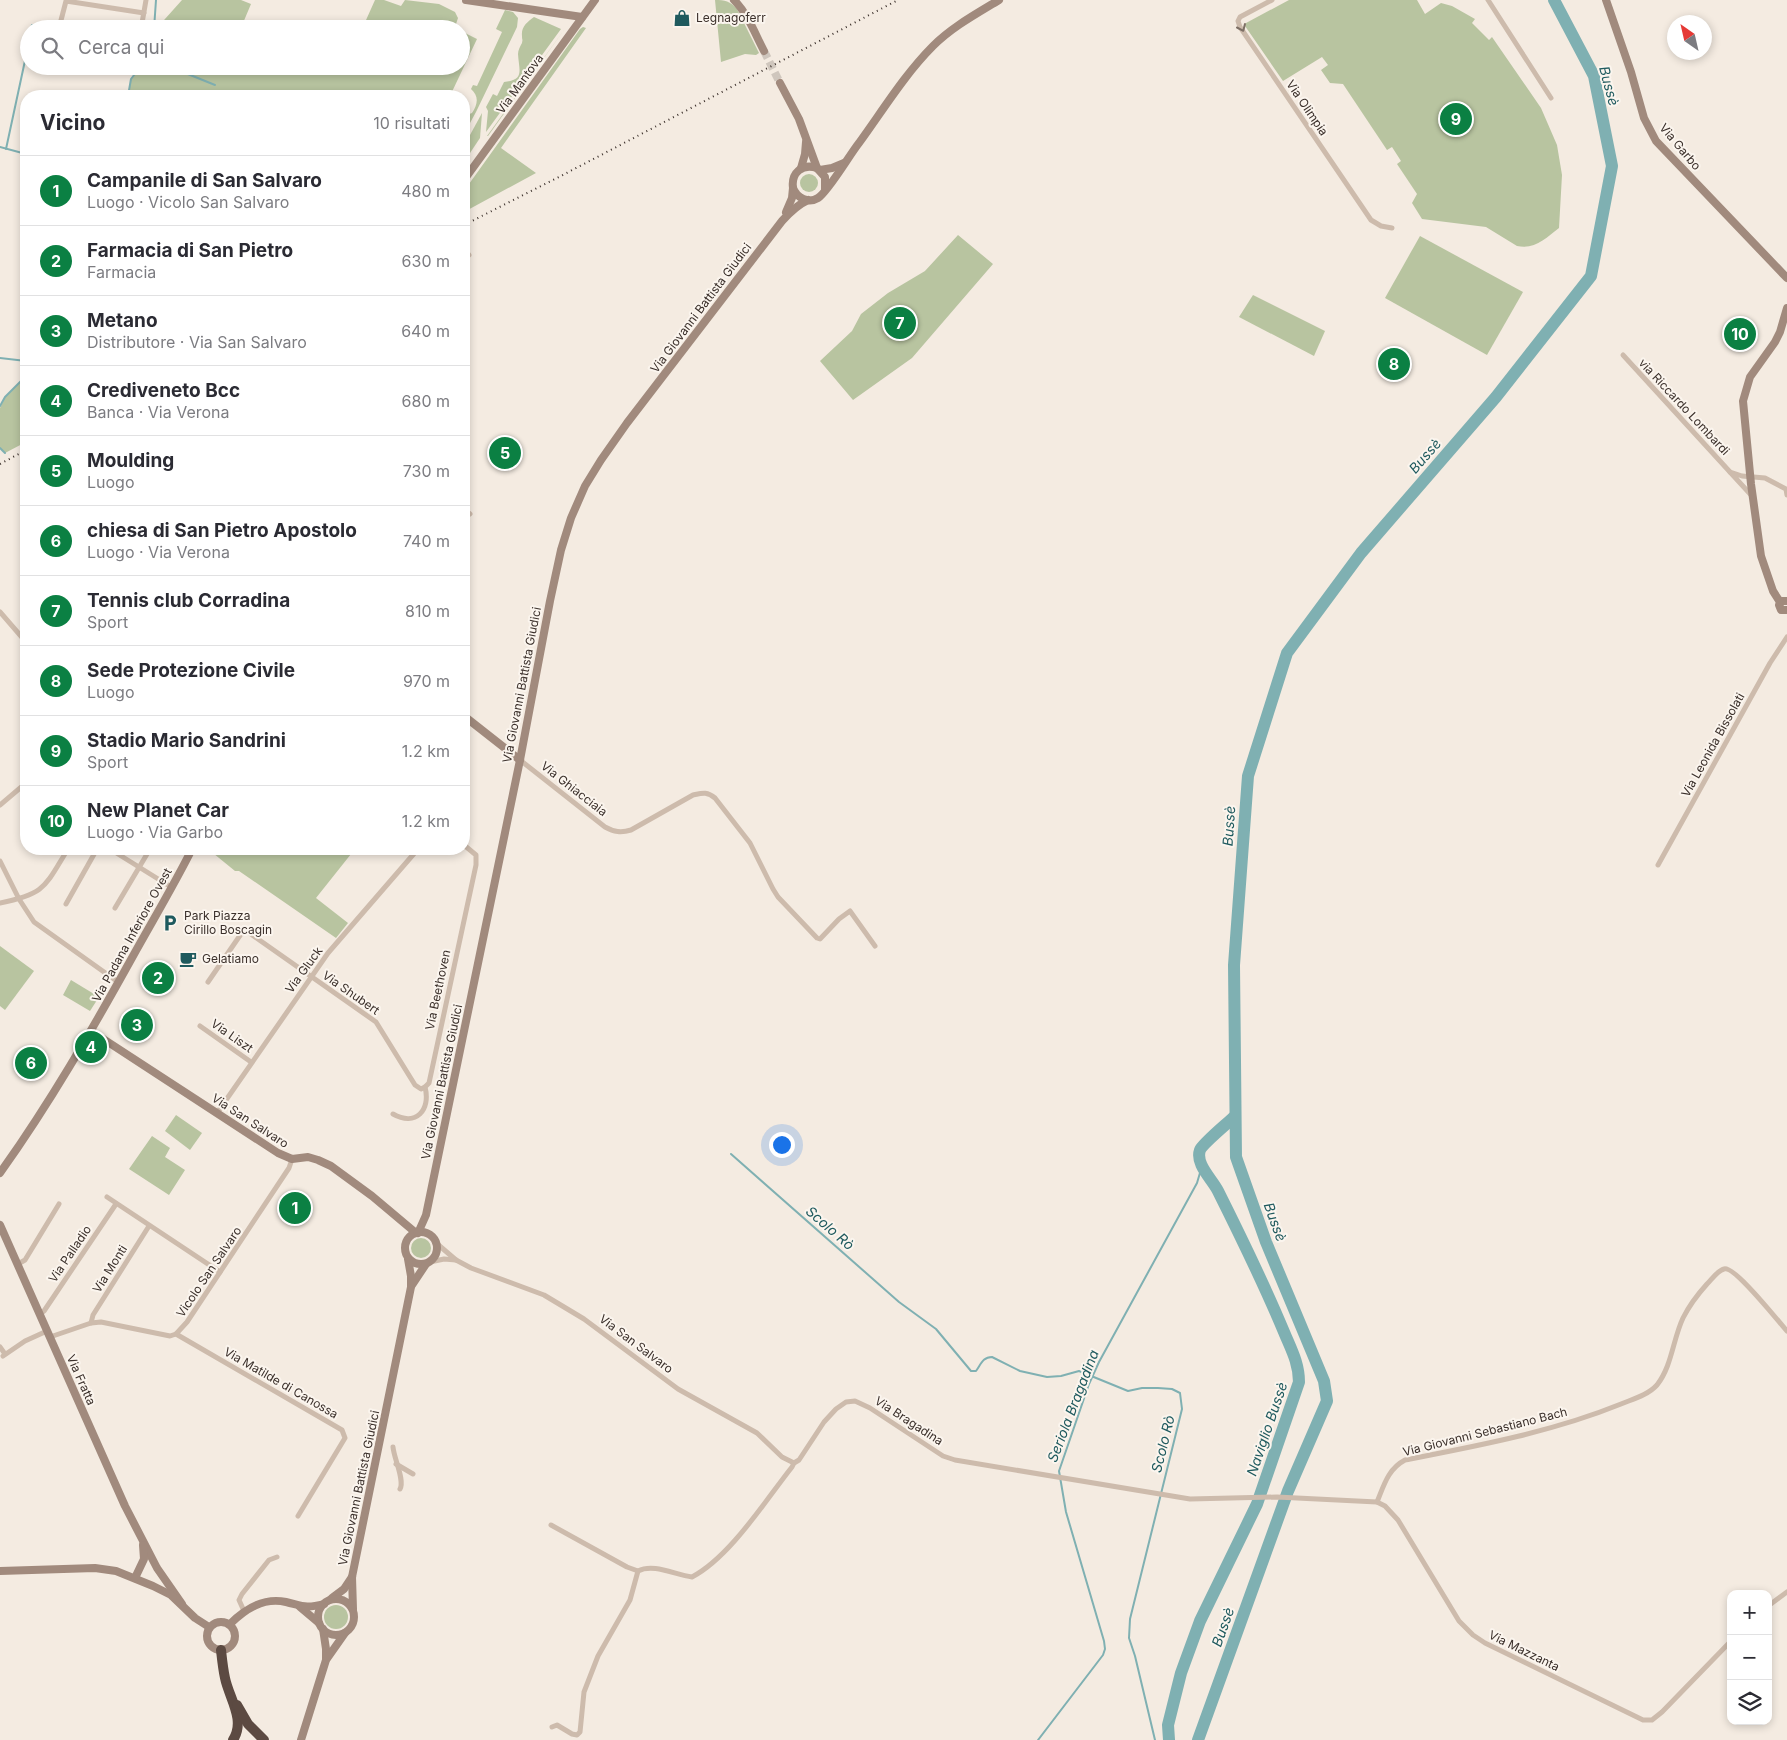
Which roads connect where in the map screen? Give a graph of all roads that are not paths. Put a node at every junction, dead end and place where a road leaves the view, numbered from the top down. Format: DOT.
graph roads {
  1 [pos="146,0"];
  2 [pos="466,0"];
  3 [pos="594,0"];
  4 [pos="734,0"];
  5 [pos="746,0"];
  6 [pos="999,0"];
  7 [pos="1272,0"];
  8 [pos="1488,0"];
  9 [pos="1606,0"];
  10 [pos="144,13"];
  11 [pos="582,18"];
  12 [pos="748,19"];
  13 [pos="61,20"];
  14 [pos="143,20"];
  15 [pos="764,51"];
  16 [pos="780,82"];
  17 [pos="1551,98"];
  18 [pos="806,140"];
  19 [pos="844,163"];
  20 [pos="801,168"];
  21 [pos="819,169"];
  22 [pos="470,172"];
  23 [pos="793,188"];
  24 [pos="825,190"];
  25 [pos="808,200"];
  26 [pos="782,221"];
  27 [pos="1392,228"];
  28 [pos="1787,278"];
  29 [pos="1787,308"];
  30 [pos="1784,334"];
  31 [pos="1623,355"];
  32 [pos="1730,472"];
  33 [pos="1751,476"];
  34 [pos="1787,492"];
  35 [pos="1754,498"];
  36 [pos="1784,601"];
  37 [pos="1787,610"];
  38 [pos="0,612"];
  39 [pos="20,635"];
  40 [pos="1787,637"];
  41 [pos="470,721"];
  42 [pos="520,760"];
  43 [pos="20,788"];
  44 [pos="0,805"];
  45 [pos="470,850"];
  46 [pos="64,855"];
  47 [pos="94,855"];
  48 [pos="119,855"];
  49 [pos="146,855"];
  50 [pos="189,855"];
  51 [pos="413,855"];
  52 [pos="0,861"];
  53 [pos="1658,865"];
  54 [pos="138,868"];
  55 [pos="171,887"];
  56 [pos="19,899"];
  57 [pos="0,903"];
  58 [pos="66,904"];
  59 [pos="115,908"];
  60 [pos="875,946"];
  61 [pos="311,977"];
  62 [pos="118,982"];
  63 [pos="208,982"];
  64 [pos="200,1026"];
  65 [pos="91,1031"];
  66 [pos="251,1062"];
  67 [pos="425,1087"];
  68 [pos="217,1113"];
  69 [pos="393,1114"];
  70 [pos="292,1159"];
  71 [pos="0,1172"];
  72 [pos="107,1197"];
  73 [pos="59,1204"];
  74 [pos="116,1204"];
  75 [pos="426,1215"];
  76 [pos="398,1219"];
  77 [pos="0,1225"];
  78 [pos="149,1226"];
  79 [pos="417,1233"];
  80 [pos="434,1240"];
  81 [pos="406,1242"];
  82 [pos="408,1258"];
  83 [pos="456,1260"];
  84 [pos="428,1263"];
  85 [pos="18,1264"];
  86 [pos="220,1272"];
  87 [pos="411,1286"];
  88 [pos="40,1314"];
  89 [pos="91,1323"];
  90 [pos="1787,1331"];
  91 [pos="48,1334"];
  92 [pos="176,1334"];
  93 [pos="0,1347"];
  94 [pos="393,1447"];
  95 [pos="794,1462"];
  96 [pos="396,1464"];
  97 [pos="413,1474"];
  98 [pos="400,1489"];
  99 [pos="1377,1502"];
  100 [pos="298,1516"];
  101 [pos="551,1525"];
  102 [pos="143,1543"];
  103 [pos="277,1556"];
  104 [pos="142,1564"];
  105 [pos="157,1568"];
  106 [pos="0,1571"];
  107 [pos="638,1571"];
  108 [pos="352,1576"];
  109 [pos="135,1578"];
  110 [pos="1787,1592"];
  111 [pos="326,1602"];
  112 [pos="1772,1603"];
  113 [pos="182,1604"];
  114 [pos="300,1607"];
  115 [pos="353,1610"];
  116 [pos="244,1611"];
  117 [pos="230,1624"];
  118 [pos="321,1626"];
  119 [pos="210,1627"];
  120 [pos="345,1633"];
  121 [pos="1727,1645"];
  122 [pos="221,1650"];
  123 [pos="326,1660"];
  124 [pos="231,1696"];
  125 [pos="552,1727"];
  126 [pos="302,1736"];
  127 [pos="233,1740"];
  128 [pos="264,1740"];
  1 -- 10 [label="street"];
  2 -- 11 [label="main road"];
  3 -- 11 [label="main road, Via Mantova"];
  4 -- 12 [label="main road"];
  5 -- 12 [label="main road"];
  6 -- 19 [label="main road, Via Giovanni Battista Giudici"];
  7 -- 27 [label="street, Via Olimpia, one-way"];
  8 -- 17 [label="street"];
  9 -- 28 [label="main road, Via Garbo"];
  10 -- 13 [label="street"];
  10 -- 14 [label="street"];
  11 -- 22 [label="main road, Via Mantova"];
  12 -- 15 [label="main road"];
  16 -- 18 [label="main road, Via Giovanni Battista Giudici"];
  18 -- 20 [label="main road, Via Giovanni Battista Giudici"];
  18 -- 21 [label="main road, Via Giovanni Battista Giudici"];
  19 -- 21 [label="main road"];
  19 -- 24 [label="main road, Via Giovanni Battista Giudici"];
  20 -- 21 [label="main road"];
  20 -- 23 [label="main road, Via Giovanni Battista Giudici"];
  21 -- 24 [label="main road, Via Giovanni Battista Giudici"];
  23 -- 25 [label="main road"];
  23 -- 26 [label="main road, Via Giovanni Battista Giudici"];
  24 -- 25 [label="main road, Via Giovanni Battista Giudici"];
  25 -- 26 [label="main road, Via Giovanni Battista Giudici"];
  26 -- 42 [label="main road, Via Giovanni Battista Giudici"];
  29 -- 30 [label="main road"];
  30 -- 33 [label="main road"];
  31 -- 32 [label="street, via Riccardo Lombardi"];
  32 -- 33 [label="street, via Riccardo Lombardi"];
  32 -- 35 [label="street, via Riccardo Lombardi"];
  33 -- 34 [label="street, via Riccardo Lombardi"];
  33 -- 35 [label="main road"];
  35 -- 36 [label="main road"];
  36 -- 37 [label="main road"];
  38 -- 39 [label="street"];
  40 -- 53 [label="street, Via Leonida Bissolati"];
  41 -- 42 [label="main road, Via Ghiacciaia"];
  42 -- 60 [label="street, Via Ghiacciaia"];
  42 -- 75 [label="main road, Via Giovanni Battista Giudici"];
  43 -- 44 [label="street"];
  45 -- 67 [label="street, Via Beethoven"];
  46 -- 56 [label="street"];
  47 -- 58 [label="street"];
  48 -- 54 [label="street"];
  49 -- 54 [label="street"];
  50 -- 55 [label="main road, Via Padana Inferiore Ovest"];
  51 -- 61 [label="street, Via Gluck"];
  52 -- 56 [label="street"];
  54 -- 55 [label="street"];
  54 -- 59 [label="street"];
  55 -- 62 [label="main road, Via Padana Inferiore Ovest"];
  56 -- 57 [label="street"];
  56 -- 62 [label="street"];
  61 -- 63 [label="street, Via Shubert"];
  61 -- 66 [label="street, Via Gluck"];
  61 -- 67 [label="street, Via Shubert"];
  62 -- 65 [label="main road, Via Padana Inferiore Ovest"];
  64 -- 66 [label="street, Via Liszt"];
  65 -- 68 [label="main road, Via San Salvaro"];
  65 -- 71 [label="main road, Via Padana Inferiore Ovest"];
  66 -- 68 [label="street, Via Gluck"];
  67 -- 69 [label="street, Via Beethoven"];
  68 -- 70 [label="main road, Via San Salvaro"];
  70 -- 76 [label="main road, Via San Salvaro"];
  70 -- 86 [label="street, Vicolo San Salvaro"];
  72 -- 74 [label="street"];
  73 -- 85 [label="street"];
  74 -- 78 [label="street"];
  74 -- 88 [label="street, Via Palladio"];
  75 -- 79 [label="main road, Via Giovanni Battista Giudici"];
  75 -- 80 [label="main road, Via Giovanni Battista Giudici"];
  76 -- 79 [label="main road, Via San Salvaro"];
  76 -- 81 [label="main road, Via San Salvaro"];
  77 -- 85 [label="main road, Via Fratta"];
  78 -- 86 [label="street"];
  78 -- 89 [label="street, Via Monti"];
  79 -- 80 [label="main road"];
  79 -- 81 [label="main road, Via Giovanni Battista Giudici"];
  80 -- 83 [label="street, Via San Salvaro"];
  80 -- 84 [label="main road, Via Giovanni Battista Giudici"];
  81 -- 82 [label="main road, Via Giovanni Battista Giudici"];
  82 -- 84 [label="main road"];
  82 -- 87 [label="main road, Via Giovanni Battista Giudici"];
  83 -- 84 [label="street, Via San Salvaro"];
  83 -- 95 [label="street, Via San Salvaro"];
  84 -- 87 [label="main road, Via Giovanni Battista Giudici"];
  85 -- 88 [label="main road, Via Fratta"];
  86 -- 92 [label="street, Vicolo San Salvaro"];
  87 -- 108 [label="main road, Via Giovanni Battista Giudici"];
  88 -- 91 [label="main road, Via Fratta"];
  89 -- 91 [label="street, Vicolo San Salvaro"];
  89 -- 92 [label="street, Vicolo San Salvaro"];
  90 -- 99 [label="street, Via Giovanni Sebastiano Bach"];
  91 -- 93 [label="street, Vicolo San Salvaro"];
  91 -- 102 [label="main road, Via Fratta"];
  92 -- 100 [label="street, Via Matilde di Canossa"];
  94 -- 96 [label="street"];
  95 -- 99 [label="street, Via Bragadina"];
  95 -- 107 [label="street, Via Bragadina"];
  96 -- 97 [label="street"];
  96 -- 98 [label="street"];
  99 -- 121 [label="street, Via Mazzanta"];
  101 -- 107 [label="street, Via Bragadina"];
  102 -- 104 [label="main road, Via Fratta"];
  102 -- 105 [label="main road, Via Fratta"];
  103 -- 116 [label="street"];
  104 -- 105 [label="main road"];
  104 -- 109 [label="main road, Via Fratta"];
  105 -- 113 [label="main road, Via Fratta"];
  106 -- 109 [label="main road"];
  107 -- 125 [label="street"];
  108 -- 111 [label="main road, Via Giovanni Battista Giudici"];
  108 -- 115 [label="main road, Via Giovanni Battista Giudici"];
  109 -- 113 [label="main road"];
  110 -- 112 [label="street"];
  111 -- 114 [label="main road"];
  111 -- 115 [label="main road"];
  111 -- 118 [label="main road"];
  113 -- 119 [label="main road"];
  114 -- 116 [label="main road"];
  114 -- 118 [label="main road"];
  115 -- 120 [label="main road"];
  116 -- 117 [label="main road"];
  117 -- 119 [label="main road"];
  117 -- 122 [label="main road"];
  118 -- 120 [label="main road"];
  118 -- 123 [label="main road"];
  119 -- 122 [label="main road"];
  120 -- 123 [label="main road"];
  122 -- 124 [label="highway"];
  123 -- 126 [label="main road"];
  124 -- 127 [label="highway"];
  124 -- 128 [label="highway"];
}
